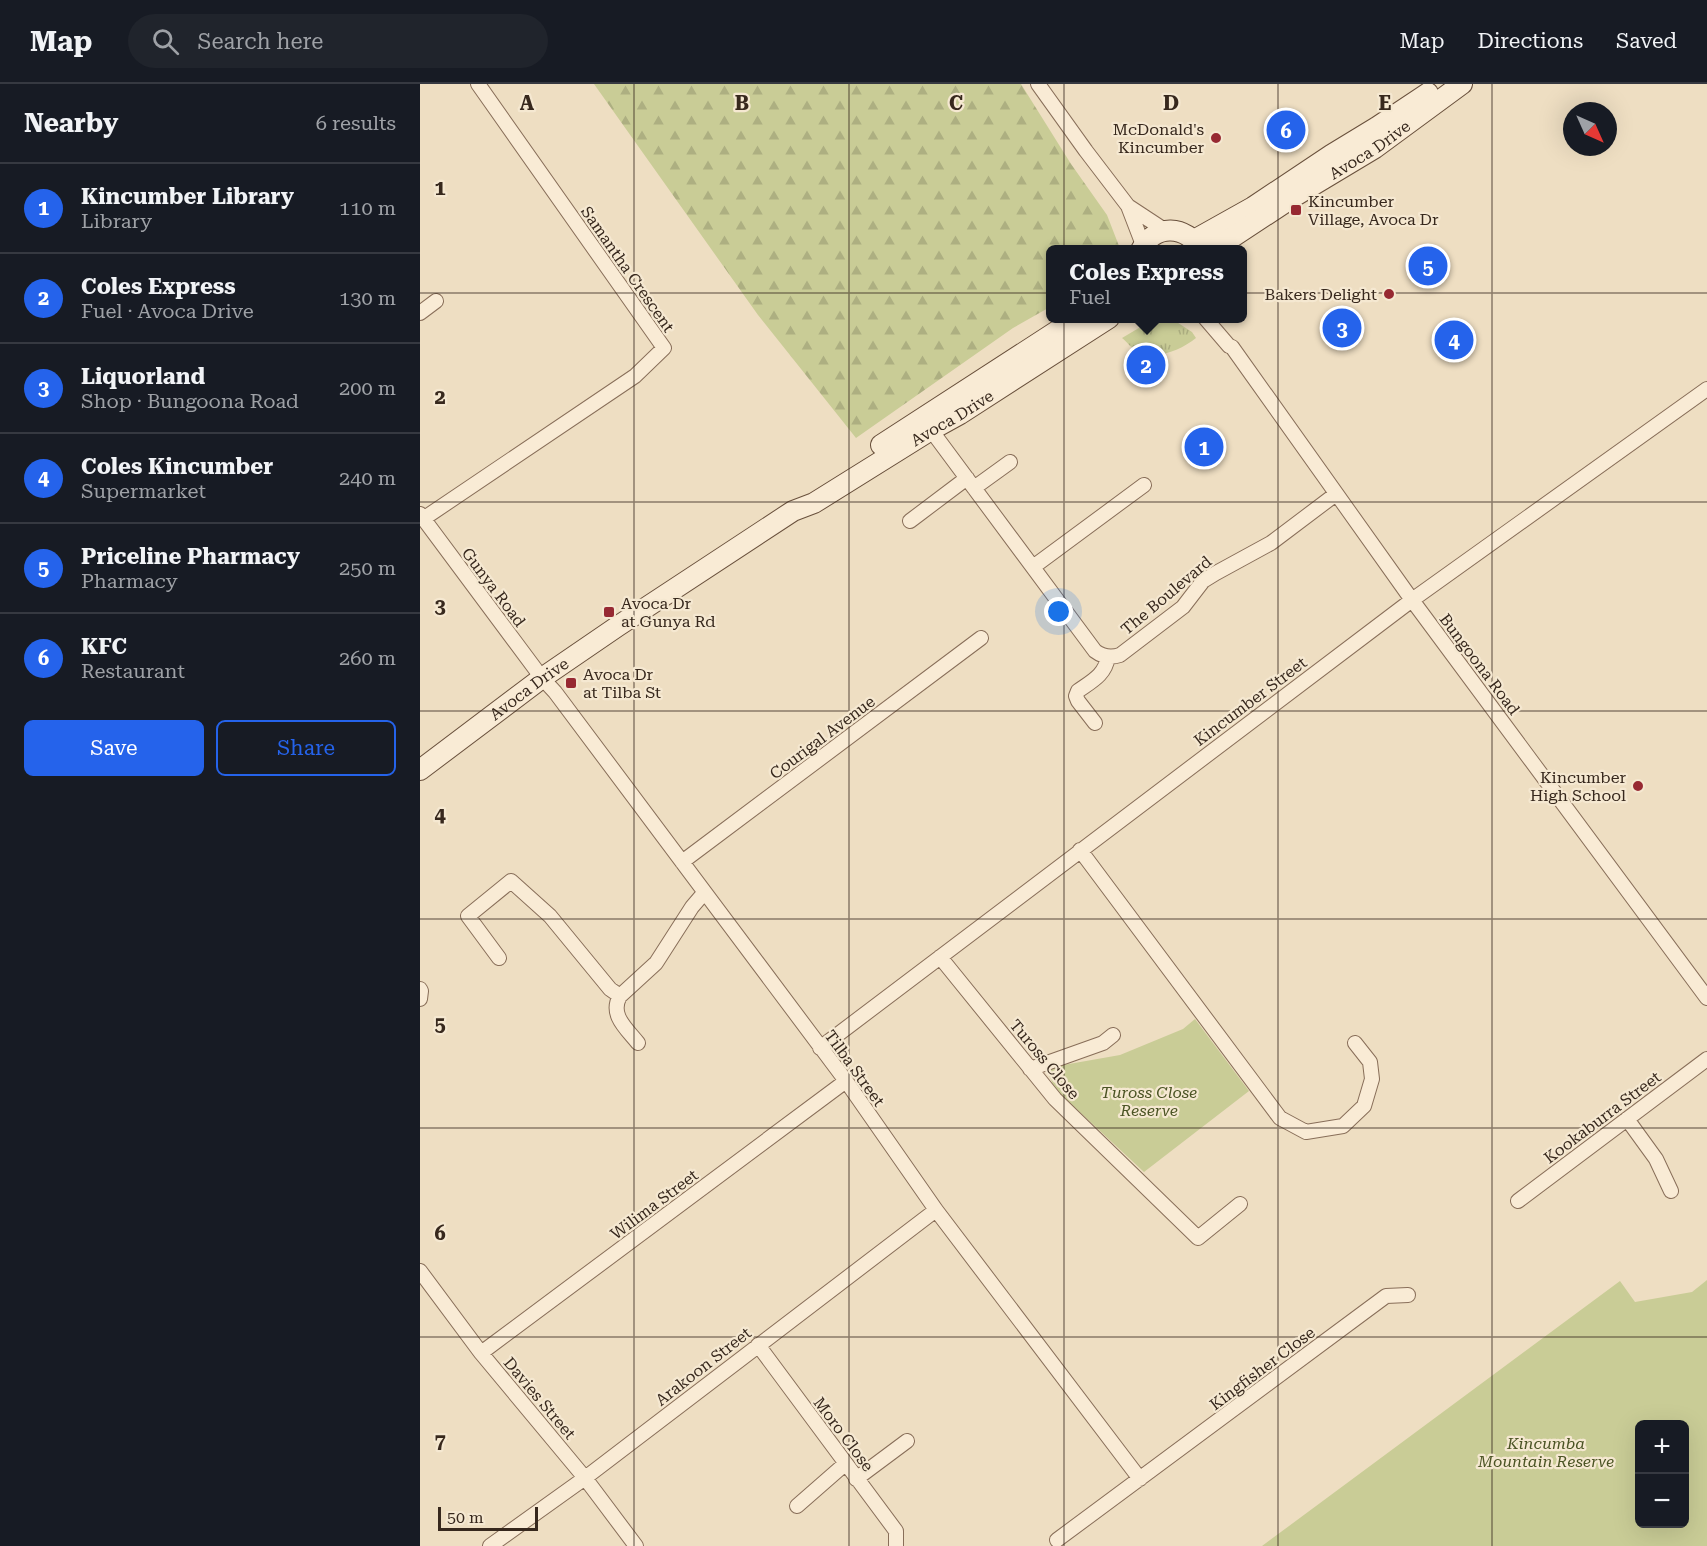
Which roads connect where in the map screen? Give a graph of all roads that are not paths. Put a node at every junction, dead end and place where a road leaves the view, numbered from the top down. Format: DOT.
graph roads {
  1 [pos="478,84"];
  2 [pos="1038,84"];
  3 [pos="1440,84"];
  4 [pos="1462,84"];
  5 [pos="1128,206"];
  6 [pos="1166,231"];
  7 [pos="1141,245"];
  8 [pos="1144,245"];
  9 [pos="1197,245"];
  10 [pos="1219,245"];
  11 [pos="436,301"];
  12 [pos="420,312"];
  13 [pos="1069,323"];
  14 [pos="1101,323"];
  15 [pos="1209,323"];
  16 [pos="1222,323"];
  17 [pos="1232,347"];
  18 [pos="1707,389"];
  19 [pos="930,430"];
  20 [pos="1010,462"];
  21 [pos="971,483"];
  22 [pos="1144,485"];
  23 [pos="1336,494"];
  24 [pos="793,511"];
  25 [pos="422,517"];
  26 [pos="910,521"];
  27 [pos="1033,567"];
  28 [pos="1412,600"];
  29 [pos="981,638"];
  30 [pos="1108,657"];
  31 [pos="542,678"];
  32 [pos="1095,723"];
  33 [pos="420,770"];
  34 [pos="1080,850"];
  35 [pos="682,862"];
  36 [pos="704,892"];
  37 [pos="940,957"];
  38 [pos="499,958"];
  39 [pos="420,989"];
  40 [pos="620,996"];
  41 [pos="1707,998"];
  42 [pos="420,999"];
  43 [pos="1113,1035"];
  44 [pos="638,1042"];
  45 [pos="1356,1043"];
  46 [pos="820,1048"];
  47 [pos="1707,1059"];
  48 [pos="1030,1069"];
  49 [pos="846,1081"];
  50 [pos="1627,1119"];
  51 [pos="1671,1191"];
  52 [pos="1518,1201"];
  53 [pos="1240,1204"];
  54 [pos="936,1210"];
  55 [pos="420,1271"];
  56 [pos="1408,1295"];
  57 [pos="758,1345"];
  58 [pos="481,1353"];
  59 [pos="907,1441"];
  60 [pos="844,1464"];
  61 [pos="585,1478"];
  62 [pos="856,1479"];
  63 [pos="1140,1479"];
  64 [pos="797,1506"];
  65 [pos="1057,1540"];
  66 [pos="490,1546"];
  67 [pos="636,1546"];
  68 [pos="896,1546"];
  1 -- 25 [label="street, Samantha Crescent"];
  2 -- 5 [label="street"];
  3 -- 9 [label="main road, Avoca Drive"];
  4 -- 10 [label="main road, Avoca Drive"];
  5 -- 6 [label="street"];
  5 -- 7 [label="street"];
  6 -- 8 [label="main road"];
  6 -- 9 [label="main road, Avoca Drive"];
  11 -- 12 [label="street"];
  13 -- 24 [label="main road, Avoca Drive"];
  14 -- 19 [label="main road, Avoca Drive"];
  15 -- 17 [label="street, Bungoona Road"];
  16 -- 17 [label="street, Bungoona Road"];
  17 -- 23 [label="street, Bungoona Road"];
  18 -- 28 [label="street, Kincumber Street"];
  19 -- 21 [label="street"];
  19 -- 24 [label="main road, Avoca Drive"];
  20 -- 21 [label="street"];
  21 -- 26 [label="street"];
  21 -- 27 [label="street"];
  22 -- 27 [label="street"];
  23 -- 28 [label="street, Bungoona Road"];
  23 -- 30 [label="street, The Boulevard"];
  24 -- 31 [label="main road, Avoca Drive"];
  25 -- 31 [label="street, Gunya Road"];
  27 -- 30 [label="street"];
  28 -- 34 [label="street, Kincumber Street"];
  28 -- 41 [label="street, Bungoona Road"];
  29 -- 35 [label="street, Courigal Avenue"];
  30 -- 32 [label="street"];
  31 -- 33 [label="main road, Avoca Drive"];
  31 -- 35 [label="street, Tilba Street"];
  34 -- 37 [label="street, Kincumber Street"];
  34 -- 45 [label="street"];
  35 -- 36 [label="street, Tilba Street"];
  36 -- 40 [label="street"];
  36 -- 46 [label="street, Tilba Street"];
  37 -- 46 [label="street, Kincumber Street"];
  37 -- 48 [label="street, Tuross Close"];
  38 -- 40 [label="street"];
  39 -- 42 [label="street"];
  40 -- 44 [label="street"];
  43 -- 48 [label="street"];
  46 -- 49 [label="street, Tilba Street"];
  47 -- 50 [label="street, Kookaburra Street"];
  48 -- 53 [label="street, Tuross Close"];
  49 -- 54 [label="street, Tilba Street"];
  49 -- 58 [label="street, Wilima Street"];
  50 -- 51 [label="street"];
  50 -- 52 [label="street, Kookaburra Street"];
  54 -- 57 [label="street, Arakoon Street"];
  54 -- 63 [label="street, Tilba Street"];
  55 -- 58 [label="street, Davies Street"];
  56 -- 63 [label="street, Kingfisher Close"];
  57 -- 60 [label="street, Moro Close"];
  57 -- 61 [label="street, Arakoon Street"];
  58 -- 61 [label="street, Davies Street"];
  59 -- 62 [label="street"];
  60 -- 62 [label="street, Moro Close"];
  60 -- 64 [label="street"];
  61 -- 66 [label="street, Arakoon Street"];
  61 -- 67 [label="street, Davies Street"];
  62 -- 68 [label="street, Moro Close"];
  63 -- 65 [label="street, Kingfisher Close"];
}
